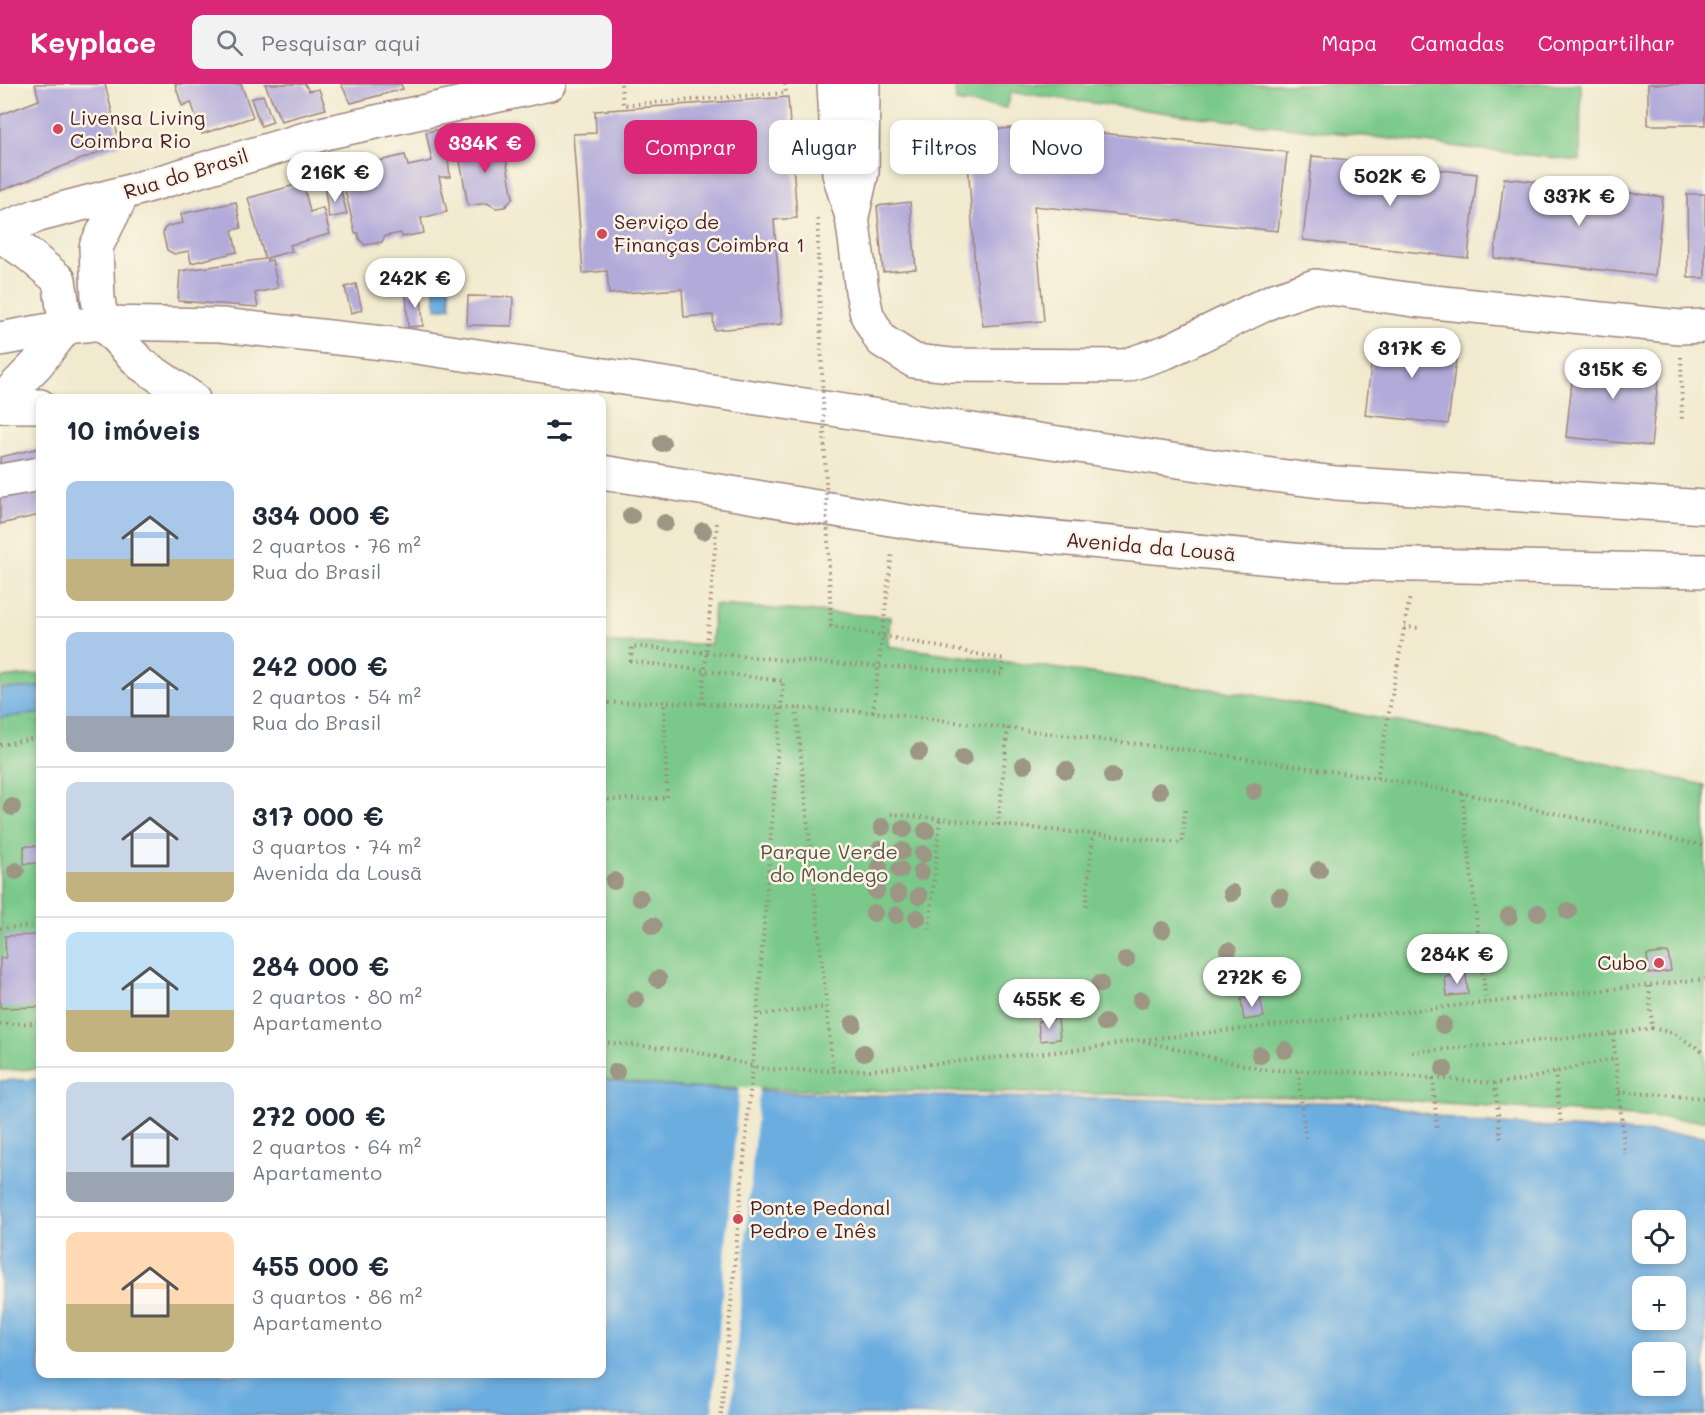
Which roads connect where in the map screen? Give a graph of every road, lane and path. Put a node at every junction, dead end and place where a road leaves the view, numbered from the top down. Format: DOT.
graph roads {
  1 [pos="550,84"];
  2 [pos="621,84"];
  3 [pos="785,84"];
  4 [pos="834,84"];
  5 [pos="863,84"];
  6 [pos="123,193"];
  7 [pos="852,217"];
  8 [pos="0,230"];
  9 [pos="0,235"];
  10 [pos="818,258"];
  11 [pos="102,323"];
  12 [pos="1692,326"];
  13 [pos="66,327"];
  14 [pos="0,339"];
  15 [pos="186,394"];
  16 [pos="0,404"];
  17 [pos="36,406"];
  18 [pos="1682,423"];
  19 [pos="606,473"];
  20 [pos="36,475"];
  21 [pos="0,481"];
  22 [pos="1705,507"];
  23 [pos="717,522"];
  24 [pos="892,547"];
  25 [pos="1705,571"];
  26 [pos="1411,591"];
  27 [pos="1404,627"];
  28 [pos="1421,628"];
  29 [pos="664,702"];
  30 [pos="606,703"];
  31 [pos="702,704"];
  32 [pos="780,708"];
  33 [pos="796,708"];
  34 [pos="873,712"];
  35 [pos="1008,727"];
  36 [pos="36,738"];
  37 [pos="0,745"];
  38 [pos="1377,778"];
  39 [pos="1462,793"];
  40 [pos="606,800"];
  41 [pos="1185,810"];
  42 [pos="891,814"];
  43 [pos="940,819"];
  44 [pos="998,825"];
  45 [pos="1093,834"];
  46 [pos="1705,846"];
  47 [pos="1086,906"];
  48 [pos="36,926"];
  49 [pos="0,928"];
  50 [pos="929,929"];
  51 [pos="1705,979"];
  52 [pos="1649,986"];
  53 [pos="1486,1002"];
  54 [pos="825,1007"];
  55 [pos="757,1015"];
  56 [pos="36,1023"];
  57 [pos="0,1024"];
  58 [pos="1652,1028"];
  59 [pos="1613,1034"];
  60 [pos="1140,1040"];
  61 [pos="606,1042"];
  62 [pos="1412,1052"];
  63 [pos="1705,1053"];
  64 [pos="1616,1059"];
  65 [pos="833,1071"];
  66 [pos="1298,1071"];
  67 [pos="1555,1072"];
  68 [pos="1432,1078"];
  69 [pos="1495,1083"];
  70 [pos="1619,1092"];
  71 [pos="1705,1098"];
  72 [pos="1561,1123"];
  73 [pos="1437,1129"];
  74 [pos="1306,1142"];
  75 [pos="1501,1142"];
  76 [pos="1625,1154"];
  77 [pos="721,1415"];
  1 -- 6 [label="main road, Rua do Brasil"];
  2 -- 3 [label="path"];
  4 -- 7 [label="main road"];
  5 -- 7 [label="main road"];
  6 -- 8 [label="main road, Rua do Brasil"];
  6 -- 11 [label="main road"];
  7 -- 12 [label="main road"];
  9 -- 13 [label="main road"];
  10 -- 32 [label="path, bridge"];
  11 -- 13 [label="main road"];
  11 -- 15 [label="main road"];
  11 -- 22 [label="main road"];
  12 -- 18 [label="path"];
  13 -- 14 [label="main road"];
  13 -- 16 [label="main road"];
  16 -- 17 [label="main road"];
  19 -- 25 [label="main road, Avenida da Lousã"];
  20 -- 21 [label="main road"];
  23 -- 31 [label="path"];
  24 -- 34 [label="path"];
  26 -- 27 [label="path"];
  27 -- 28 [label="path"];
  27 -- 38 [label="path"];
  29 -- 30 [label="path"];
  29 -- 31 [label="path"];
  29 -- 40 [label="path"];
  31 -- 32 [label="path"];
  32 -- 33 [label="path"];
  32 -- 55 [label="path"];
  33 -- 34 [label="path"];
  33 -- 54 [label="path"];
  34 -- 35 [label="path"];
  35 -- 38 [label="path"];
  35 -- 44 [label="path"];
  36 -- 37 [label="path"];
  38 -- 39 [label="path"];
  39 -- 46 [label="path"];
  39 -- 53 [label="path"];
  41 -- 45 [label="path"];
  42 -- 43 [label="path"];
  43 -- 44 [label="path"];
  43 -- 50 [label="path"];
  44 -- 45 [label="path"];
  45 -- 47 [label="path"];
  48 -- 49 [label="path"];
  51 -- 52 [label="path"];
  52 -- 53 [label="path"];
  52 -- 58 [label="path"];
  53 -- 60 [label="path"];
  54 -- 55 [label="path"];
  54 -- 65 [label="path"];
  55 -- 77 [label="path, bridge"];
  56 -- 57 [label="path"];
  58 -- 59 [label="path"];
  58 -- 63 [label="path"];
  59 -- 62 [label="path"];
  59 -- 64 [label="path"];
  60 -- 65 [label="path"];
  60 -- 66 [label="path"];
  61 -- 65 [label="path"];
  64 -- 67 [label="path"];
  64 -- 70 [label="path"];
  66 -- 68 [label="path"];
  66 -- 74 [label="path"];
  67 -- 69 [label="path"];
  67 -- 72 [label="path"];
  68 -- 69 [label="path"];
  68 -- 73 [label="path"];
  69 -- 75 [label="path"];
  70 -- 71 [label="path"];
  70 -- 76 [label="path"];
}
